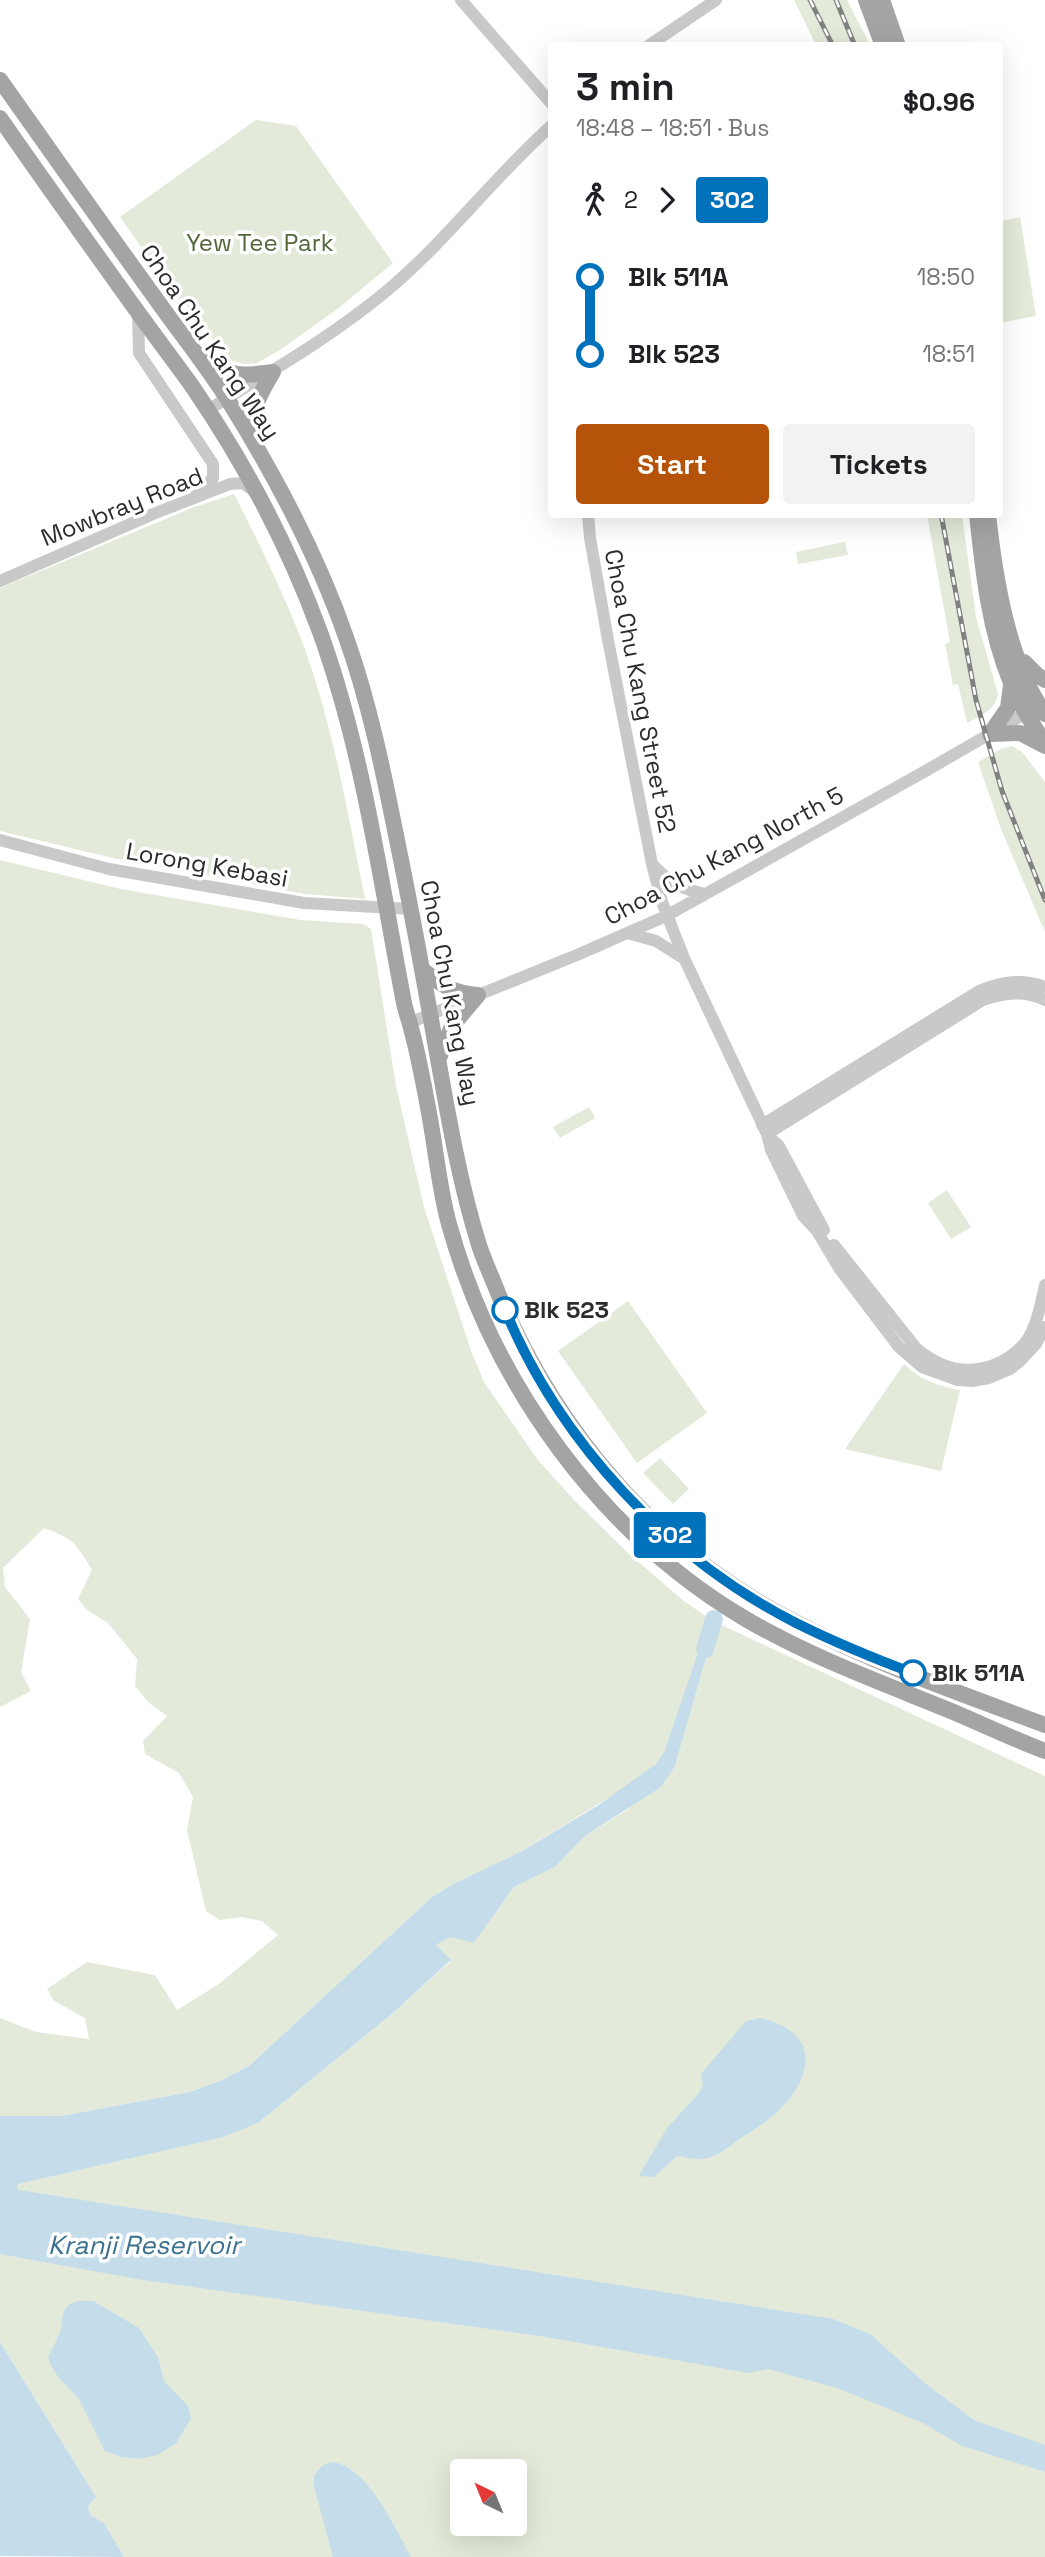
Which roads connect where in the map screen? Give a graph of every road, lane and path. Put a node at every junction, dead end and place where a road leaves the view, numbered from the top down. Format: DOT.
graph roads {
  1 [pos="716,0"];
  2 [pos="866,0"];
  3 [pos="882,0"];
  4 [pos="459,1"];
  5 [pos="654,42"];
  6 [pos="882,42"];
  7 [pos="897,42"];
  8 [pos="0,80"];
  9 [pos="548,100"];
  10 [pos="0,118"];
  11 [pos="548,129"];
  12 [pos="138,313"];
  13 [pos="190,344"];
  14 [pos="273,372"];
  15 [pos="227,398"];
  16 [pos="208,410"];
  17 [pos="252,441"];
  18 [pos="258,494"];
  19 [pos="188,502"];
  20 [pos="588,518"];
  21 [pos="977,518"];
  22 [pos="988,518"];
  23 [pos="0,580"];
  24 [pos="1018,655"];
  25 [pos="1045,680"];
  26 [pos="1011,685"];
  27 [pos="1039,708"];
  28 [pos="990,734"];
  29 [pos="1045,745"];
  30 [pos="0,840"];
  31 [pos="652,864"];
  32 [pos="705,894"];
  33 [pos="387,909"];
  34 [pos="411,909"];
  35 [pos="666,916"];
  36 [pos="627,933"];
  37 [pos="684,958"];
  38 [pos="424,971"];
  39 [pos="1045,987"];
  40 [pos="478,995"];
  41 [pos="1045,1000"];
  42 [pos="430,1014"];
  43 [pos="409,1023"];
  44 [pos="438,1060"];
  45 [pos="765,1130"];
  46 [pos="1045,1285"];
  47 [pos="1045,1327"];
  48 [pos="1045,1725"];
  49 [pos="1045,1751"];
  1 -- 5 [label="street"];
  2 -- 6 [label="main road"];
  3 -- 7 [label="main road"];
  4 -- 9 [label="street"];
  8 -- 13 [label="main road, Choa Chu Kang Way"];
  10 -- 12 [label="main road, Choa Chu Kang Way"];
  11 -- 14 [label="street"];
  12 -- 16 [label="main road, Choa Chu Kang Way"];
  12 -- 19 [label="street"];
  13 -- 14 [label="main road"];
  13 -- 15 [label="main road, Choa Chu Kang Way"];
  14 -- 15 [label="street"];
  14 -- 17 [label="main road"];
  15 -- 16 [label="street"];
  15 -- 17 [label="main road, Choa Chu Kang Way"];
  16 -- 18 [label="main road, Choa Chu Kang Way"];
  17 -- 34 [label="main road, Choa Chu Kang Way"];
  18 -- 19 [label="street, Mowbray Road"];
  18 -- 33 [label="main road, Choa Chu Kang Way"];
  19 -- 23 [label="street, Mowbray Road"];
  20 -- 31 [label="street, Choa Chu Kang Street 52"];
  21 -- 26 [label="main road"];
  22 -- 24 [label="main road"];
  24 -- 25 [label="main road"];
  24 -- 27 [label="main road"];
  26 -- 27 [label="main road"];
  26 -- 28 [label="main road"];
  27 -- 28 [label="street, Choa Chu Kang North 5"];
  27 -- 29 [label="main road"];
  28 -- 29 [label="main road"];
  28 -- 32 [label="street, Choa Chu Kang North 5"];
  30 -- 33 [label="street, Lorong Kebasi"];
  31 -- 32 [label="street"];
  31 -- 35 [label="street, Choa Chu Kang Street 52"];
  32 -- 35 [label="street, Choa Chu Kang North 5"];
  33 -- 34 [label="street, Lorong Kebasi"];
  33 -- 43 [label="main road, Choa Chu Kang Way"];
  34 -- 38 [label="main road, Choa Chu Kang Way"];
  35 -- 36 [label="street, Choa Chu Kang North 5"];
  35 -- 37 [label="street, Choa Chu Kang Street 52"];
  36 -- 37 [label="street"];
  36 -- 40 [label="street, Choa Chu Kang North 5"];
  37 -- 45 [label="street, Choa Chu Kang Street 52"];
  38 -- 40 [label="main road"];
  38 -- 42 [label="main road, Choa Chu Kang Way"];
  39 -- 45 [label="street"];
  40 -- 42 [label="street, Choa Chu Kang North 5"];
  40 -- 44 [label="main road"];
  41 -- 45 [label="street"];
  42 -- 43 [label="street, Choa Chu Kang North 5"];
  42 -- 44 [label="main road, Choa Chu Kang Way"];
  43 -- 49 [label="main road, Choa Chu Kang Way"];
  44 -- 48 [label="main road, Choa Chu Kang Way"];
  45 -- 46 [label="street"];
  45 -- 47 [label="street"];
}
